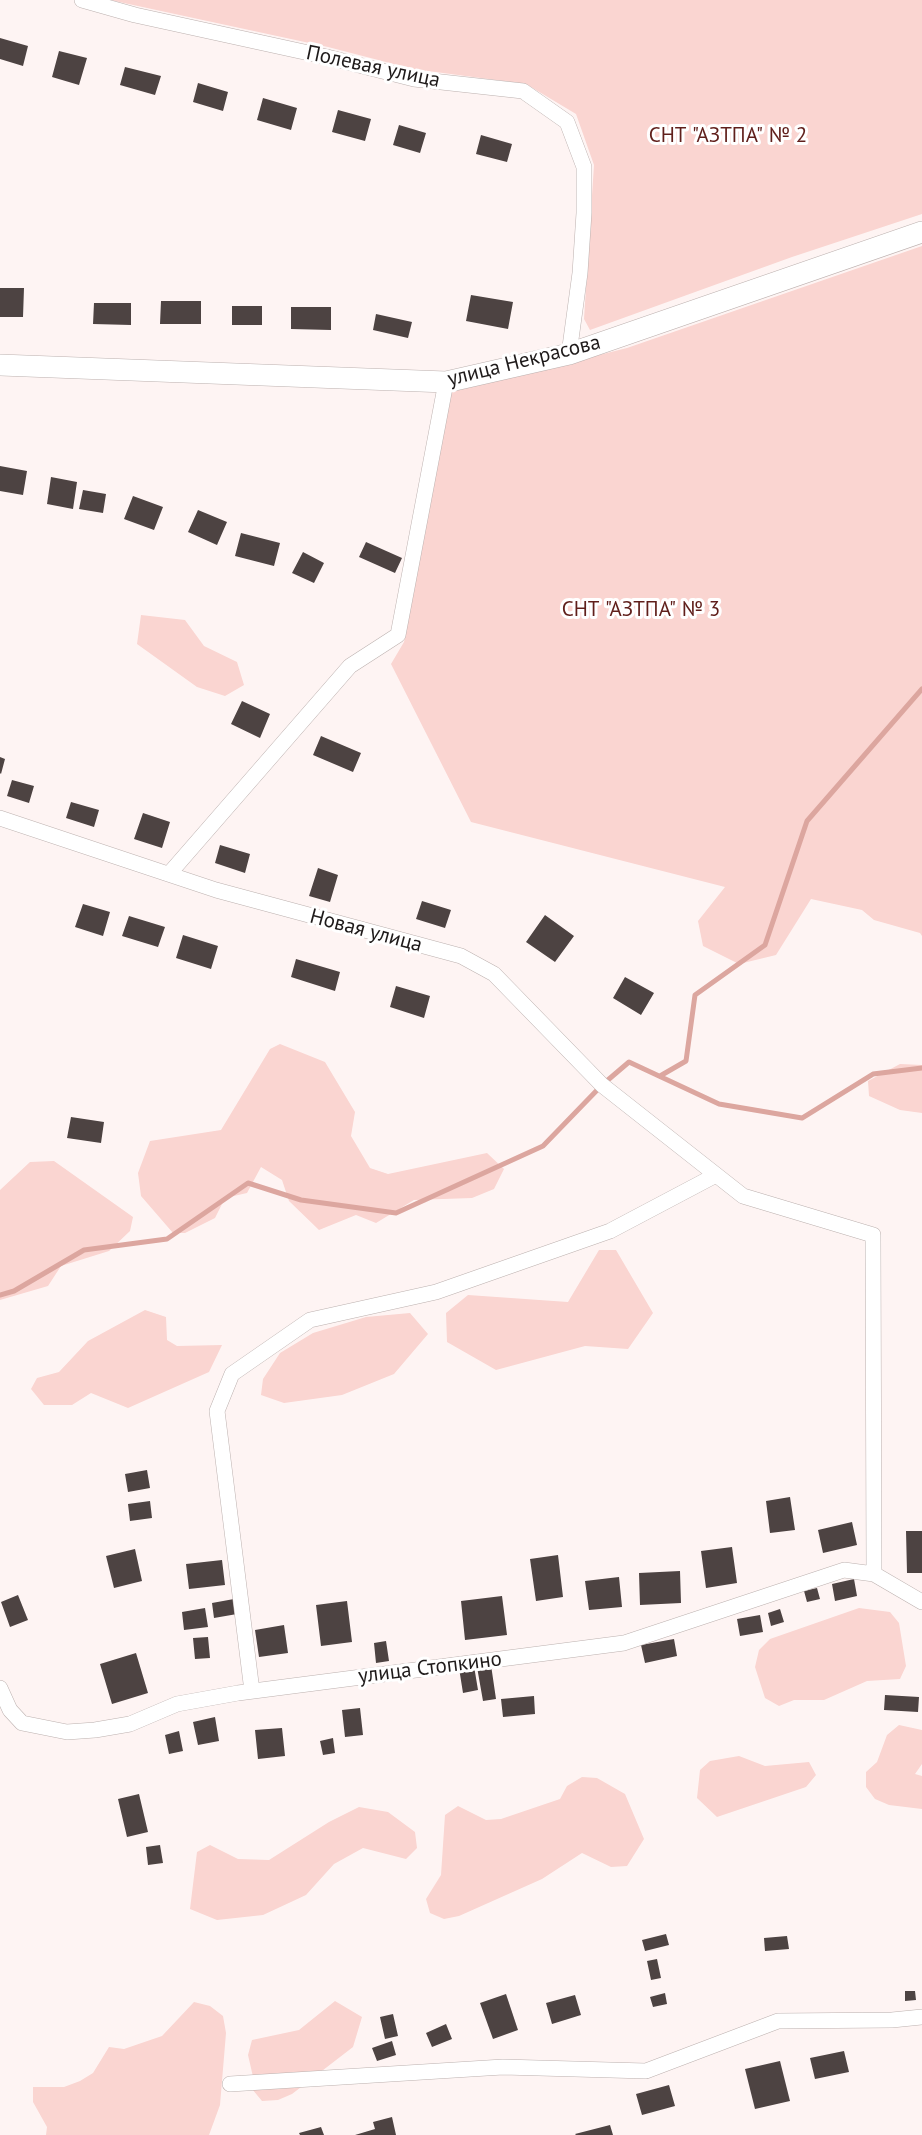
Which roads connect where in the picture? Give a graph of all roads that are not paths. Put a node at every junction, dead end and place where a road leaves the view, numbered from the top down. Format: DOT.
graph roads {
  1 [pos="82,0"];
  2 [pos="922,232"];
  3 [pos="569,354"];
  4 [pos="0,365"];
  5 [pos="447,382"];
  6 [pos="0,818"];
  7 [pos="169,874"];
  8 [pos="716,1175"];
  9 [pos="874,1574"];
  10 [pos="922,1602"];
  11 [pos="0,1688"];
  12 [pos="252,1691"];
  13 [pos="922,2017"];
  14 [pos="230,2084"];
  1 -- 3 [label="street, Полевая улица"];
  2 -- 3 [label="main road, улица Некрасова"];
  3 -- 5 [label="main road, улица Некрасова"];
  4 -- 5 [label="main road, улица Некрасова"];
  5 -- 7 [label="street"];
  6 -- 7 [label="street, Новая улица"];
  7 -- 8 [label="street, Новая улица"];
  8 -- 9 [label="street, Новая улица"];
  8 -- 12 [label="street"];
  9 -- 10 [label="street"];
  9 -- 12 [label="street, улица Стопкино"];
  11 -- 12 [label="street, улица Стопкино"];
  13 -- 14 [label="street"];
}
